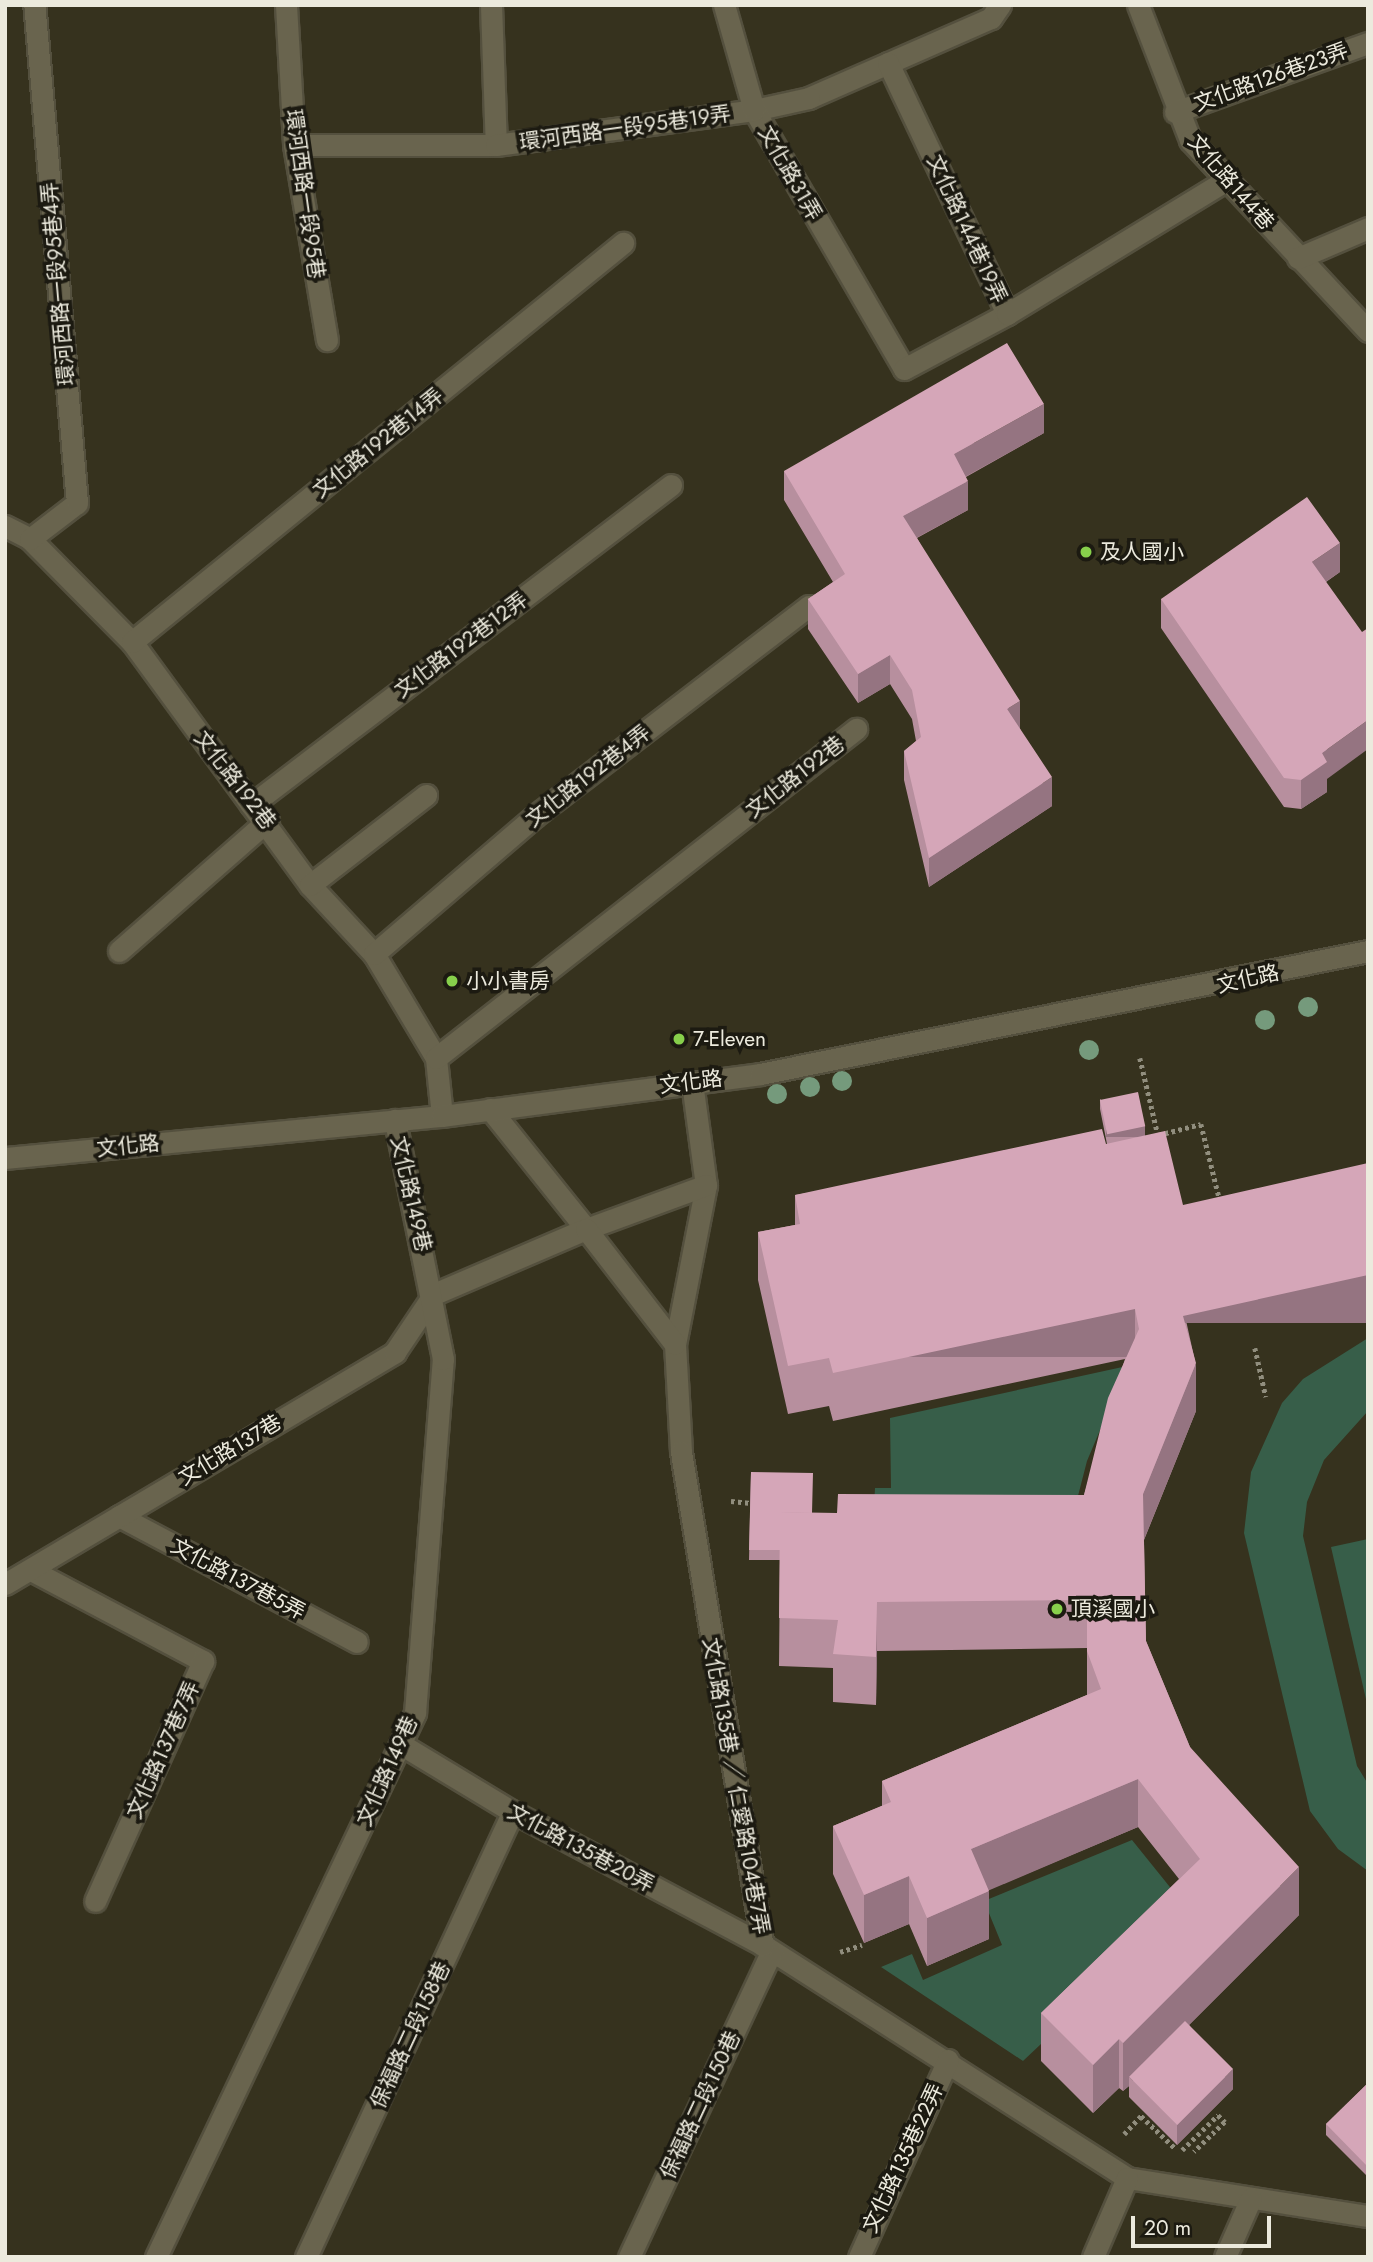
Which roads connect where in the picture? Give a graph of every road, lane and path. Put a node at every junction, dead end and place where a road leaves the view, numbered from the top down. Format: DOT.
graph roads {
  1 [pos="34,5"];
  2 [pos="286,5"];
  3 [pos="491,5"];
  4 [pos="724,5"];
  5 [pos="1000,5"];
  6 [pos="1138,5"];
  7 [pos="1368,43"];
  8 [pos="888,63"];
  9 [pos="754,110"];
  10 [pos="1175,112"];
  11 [pos="294,145"];
  12 [pos="496,145"];
  13 [pos="1228,179"];
  14 [pos="1368,228"];
  15 [pos="623,243"];
  16 [pos="1298,258"];
  17 [pos="1007,314"];
  18 [pos="1368,331"];
  19 [pos="327,340"];
  20 [pos="671,485"];
  21 [pos="5,526"];
  22 [pos="30,539"];
  23 [pos="809,606"];
  24 [pos="132,642"];
  25 [pos="856,729"];
  26 [pos="426,795"];
  27 [pos="251,805"];
  28 [pos="268,820"];
  29 [pos="310,885"];
  30 [pos="119,951"];
  31 [pos="1368,951"];
  32 [pos="374,954"];
  33 [pos="436,1058"];
  34 [pos="1140,1058"];
  35 [pos="692,1082"];
  36 [pos="490,1109"];
  37 [pos="442,1116"];
  38 [pos="395,1120"];
  39 [pos="5,1158"];
  40 [pos="706,1185"];
  41 [pos="1224,1216"];
  42 [pos="586,1229"];
  43 [pos="434,1294"];
  44 [pos="675,1345"];
  45 [pos="1255,1348"];
  46 [pos="1266,1397"];
  47 [pos="731,1501"];
  48 [pos="751,1503"];
  49 [pos="119,1516"];
  50 [pos="31,1570"];
  51 [pos="5,1584"];
  52 [pos="357,1642"];
  53 [pos="402,1745"];
  54 [pos="513,1812"];
  55 [pos="95,1901"];
  56 [pos="767,1949"];
  57 [pos="948,2060"];
  58 [pos="1125,2132"];
  59 [pos="1185,2161"];
  60 [pos="1126,2178"];
  61 [pos="1251,2198"];
  62 [pos="1368,2216"];
  63 [pos="156,2257"];
  64 [pos="306,2257"];
  65 [pos="629,2257"];
  66 [pos="859,2257"];
  67 [pos="1093,2257"];
  68 [pos="1225,2257"];
  1 -- 22 [label="street, 環河西路一段95巷4弄"];
  2 -- 11 [label="street, 環河西路一段95巷"];
  3 -- 12 [label="street, 環河西路一段95巷19弄"];
  4 -- 9 [label="street"];
  5 -- 8 [label="street, 文化路31弄"];
  6 -- 10 [label="street, 文化路144巷"];
  7 -- 10 [label="street, 文化路126巷23弄"];
  8 -- 9 [label="street, 文化路31弄"];
  8 -- 17 [label="street, 文化路144巷19弄"];
  9 -- 12 [label="street, 環河西路一段95巷19弄"];
  9 -- 17 [label="street, 文化路31弄"];
  10 -- 13 [label="street, 文化路144巷"];
  11 -- 12 [label="street, 環河西路一段95巷19弄"];
  11 -- 19 [label="street, 環河西路一段95巷"];
  13 -- 16 [label="street, 文化路144巷"];
  13 -- 17 [label="street, 文化路144巷19弄"];
  14 -- 16 [label="street"];
  15 -- 24 [label="street, 文化路192巷14弄"];
  16 -- 18 [label="street, 文化路144巷"];
  20 -- 27 [label="street, 文化路192巷12弄"];
  21 -- 22 [label="street, 文化路192巷"];
  22 -- 24 [label="street, 文化路192巷"];
  23 -- 32 [label="street, 文化路192巷4弄"];
  24 -- 27 [label="street, 文化路192巷"];
  25 -- 33 [label="street, 文化路192巷"];
  26 -- 29 [label="street"];
  27 -- 28 [label="street, 文化路192巷"];
  28 -- 29 [label="street, 文化路192巷"];
  28 -- 30 [label="street"];
  29 -- 32 [label="street, 文化路192巷"];
  31 -- 35 [label="street, 文化路"];
  32 -- 33 [label="street, 文化路192巷"];
  33 -- 37 [label="street, 文化路192巷"];
  34 -- 41 [label="path"];
  35 -- 36 [label="street, 文化路"];
  35 -- 40 [label="street, 文化路135巷 ／ 仁愛路104巷7弄"];
  36 -- 37 [label="street, 文化路"];
  36 -- 42 [label="street"];
  37 -- 38 [label="street, 文化路"];
  38 -- 39 [label="street, 文化路"];
  38 -- 43 [label="street, 文化路149巷"];
  40 -- 42 [label="street"];
  40 -- 44 [label="street, 文化路135巷 ／ 仁愛路104巷7弄"];
  42 -- 43 [label="street"];
  42 -- 44 [label="street"];
  43 -- 49 [label="street, 文化路137巷"];
  43 -- 53 [label="street, 文化路149巷"];
  44 -- 56 [label="street, 文化路135巷 ／ 仁愛路104巷7弄"];
  45 -- 46 [label="path"];
  47 -- 48 [label="path"];
  49 -- 50 [label="street, 文化路137巷"];
  49 -- 52 [label="street, 文化路137巷5弄"];
  50 -- 51 [label="street, 文化路137巷"];
  50 -- 55 [label="street, 文化路137巷7弄"];
  53 -- 54 [label="street, 文化路135巷20弄"];
  53 -- 63 [label="street, 文化路149巷"];
  54 -- 56 [label="street, 文化路135巷20弄"];
  54 -- 64 [label="street, 保福路二段158巷"];
  56 -- 57 [label="street, 文化路135巷 ／ 仁愛路104巷7弄"];
  56 -- 65 [label="street, 保福路二段150巷"];
  57 -- 60 [label="street, 文化路135巷 ／ 仁愛路104巷7弄"];
  57 -- 66 [label="street, 文化路135巷22弄"];
  58 -- 59 [label="path"];
  60 -- 61 [label="street, 文化路135巷 ／ 仁愛路104巷7弄"];
  60 -- 67 [label="street"];
  61 -- 62 [label="street, 文化路135巷 ／ 仁愛路104巷7弄"];
  61 -- 68 [label="street"];
}
